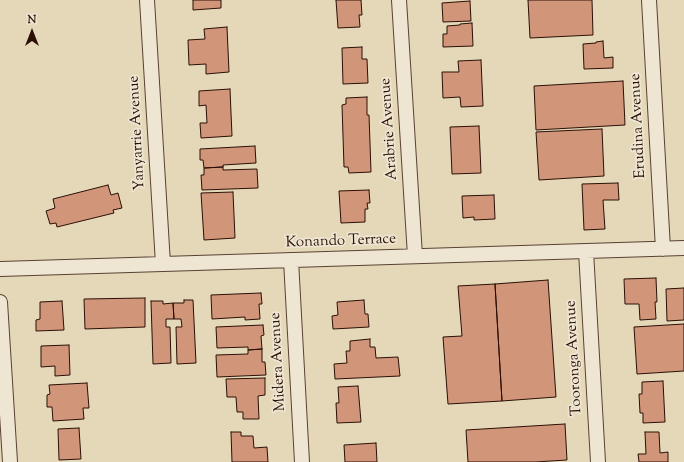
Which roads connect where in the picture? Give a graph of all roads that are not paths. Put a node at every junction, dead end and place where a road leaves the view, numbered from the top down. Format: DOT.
graph roads {
  1 [pos="148,0"];
  2 [pos="399,0"];
  3 [pos="649,0"];
  4 [pos="684,248"];
  5 [pos="664,249"];
  6 [pos="586,251"];
  7 [pos="415,256"];
  8 [pos="291,260"];
  9 [pos="163,264"];
  10 [pos="0,269"];
  11 [pos="0,302"];
  12 [pos="10,462"];
  13 [pos="302,462"];
  14 [pos="598,462"];
  1 -- 9 [label="street, Yanyarrie Avenue"];
  2 -- 7 [label="street, Arabrie Avenue"];
  3 -- 5 [label="street, Erudina Avenue"];
  4 -- 5 [label="street, Konando Terrace"];
  5 -- 6 [label="street, Konando Terrace"];
  6 -- 7 [label="street, Konando Terrace"];
  6 -- 14 [label="street, Tooronga Avenue"];
  7 -- 8 [label="street, Konando Terrace"];
  8 -- 9 [label="street, Konando Terrace"];
  8 -- 13 [label="street, Midera Avenue"];
  9 -- 10 [label="street, Konando Terrace"];
  11 -- 12 [label="street"];
}
